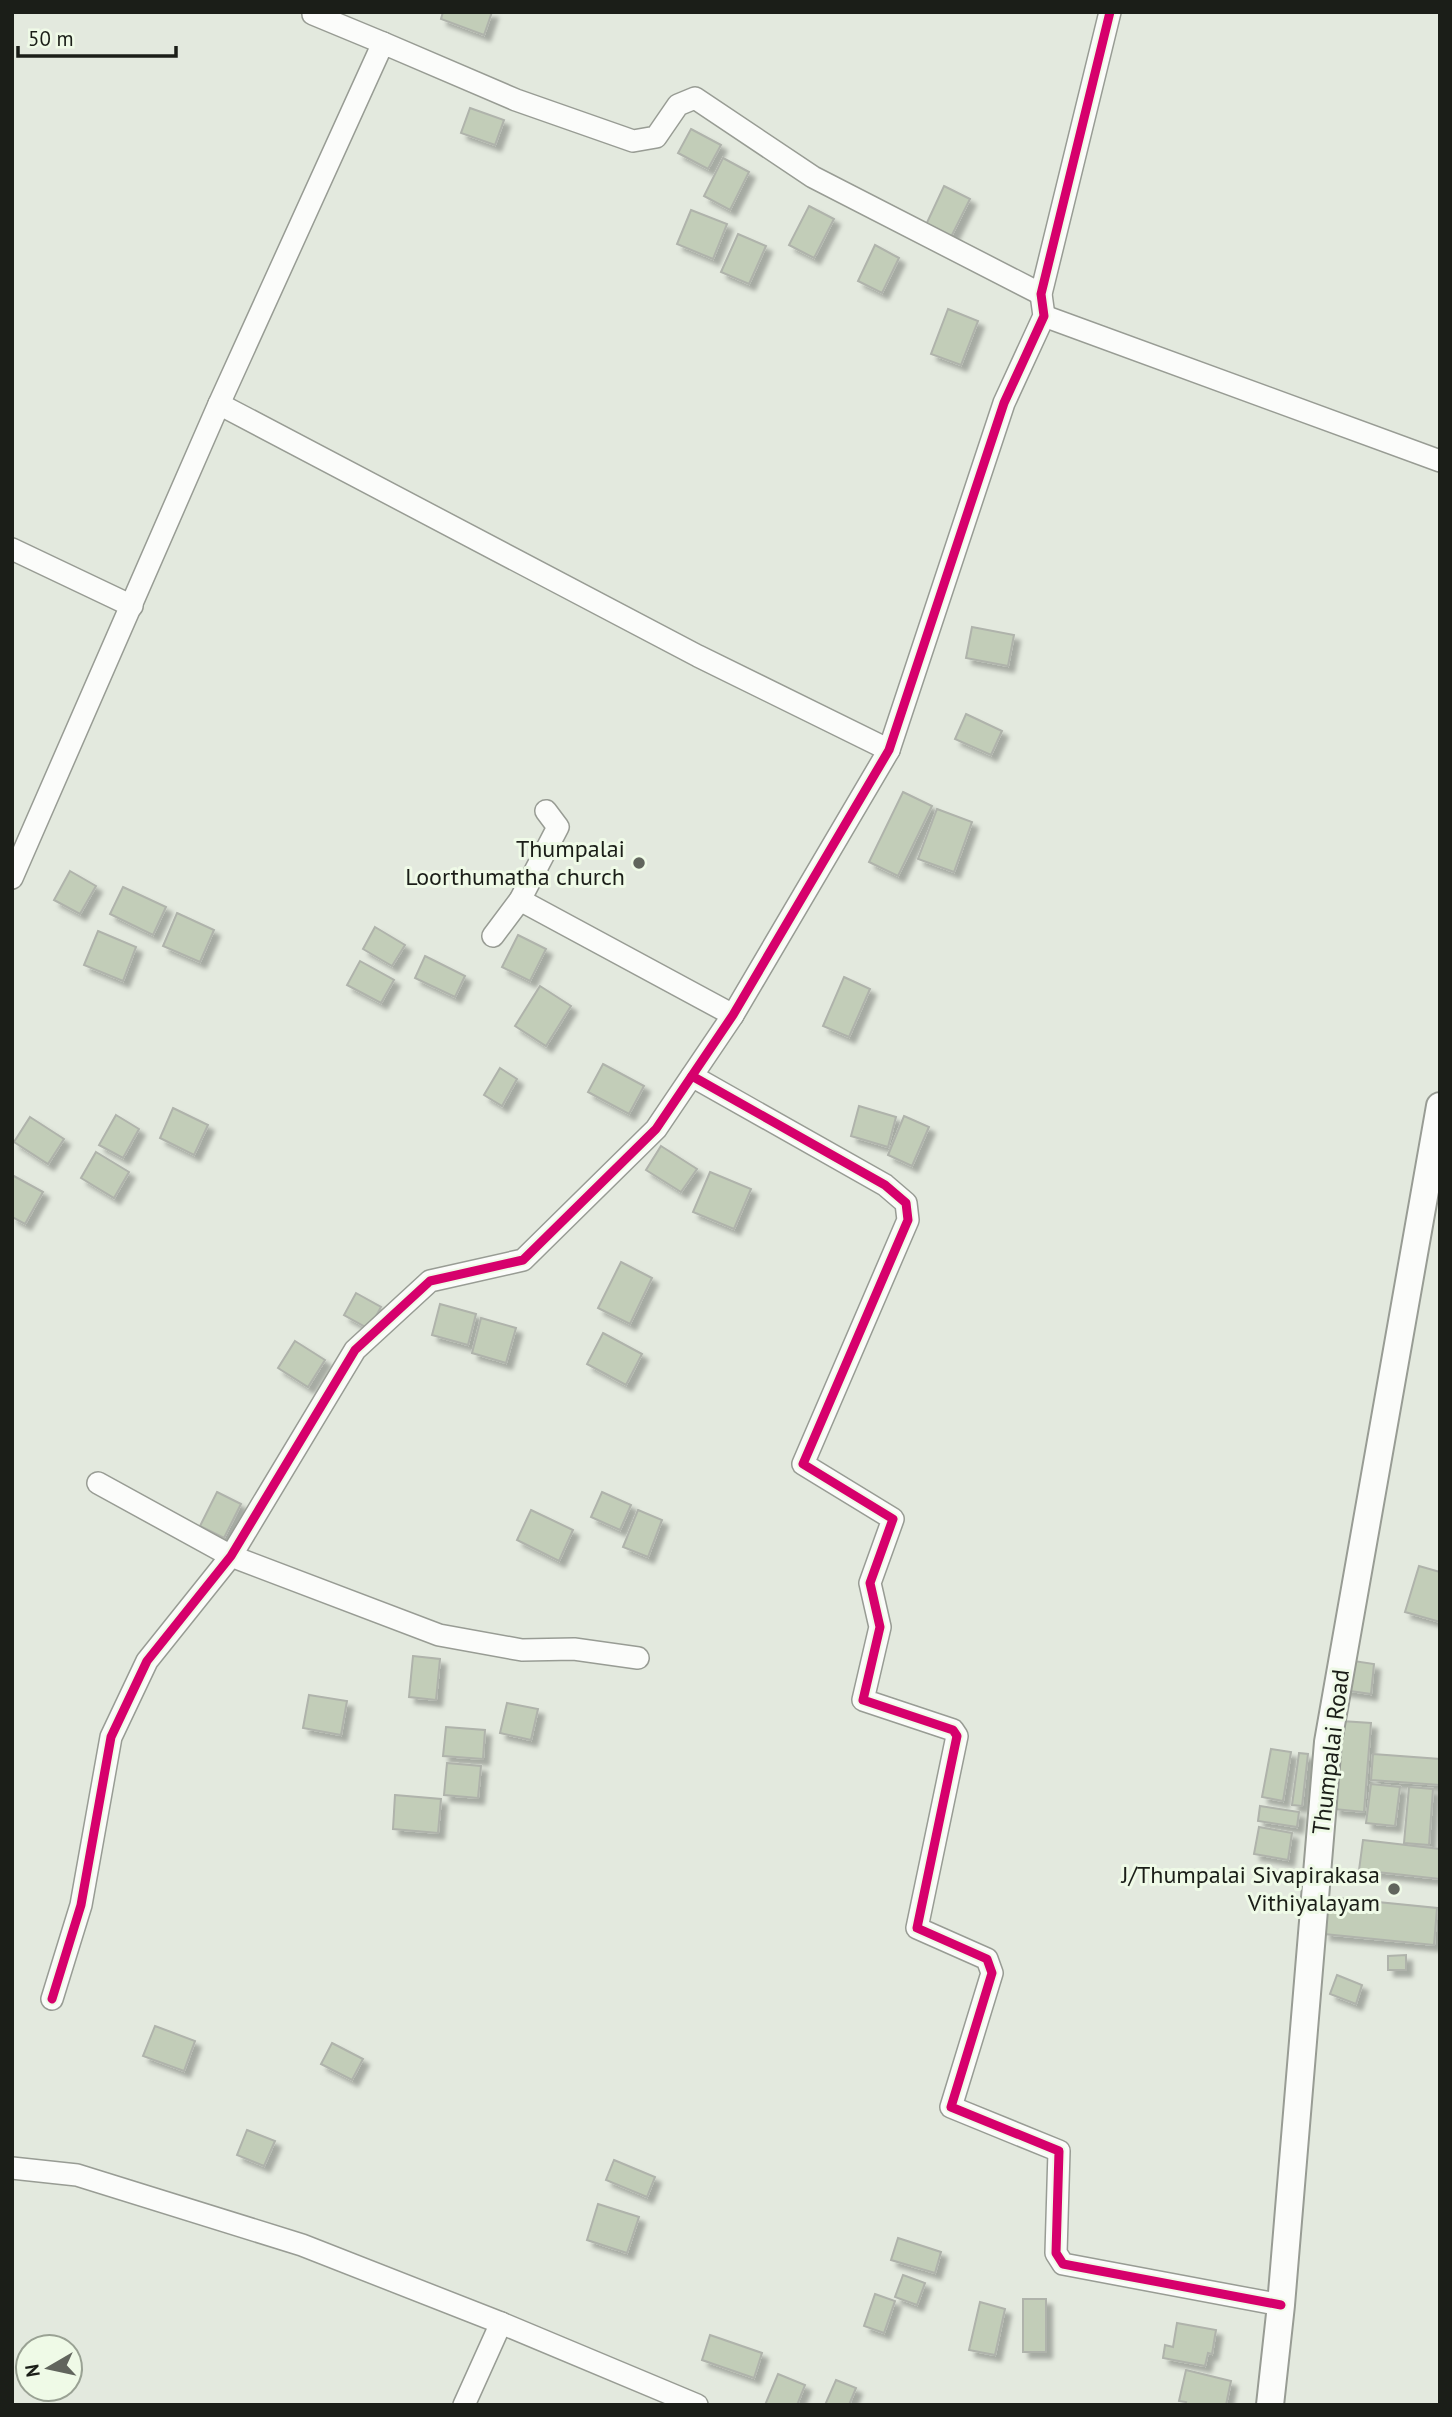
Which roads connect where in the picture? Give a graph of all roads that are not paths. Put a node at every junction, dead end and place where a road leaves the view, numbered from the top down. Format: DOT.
graph roads {
  1 [pos="313,12"];
  2 [pos="1110,12"];
  3 [pos="383,43"];
  4 [pos="1041,294"];
  5 [pos="1044,316"];
  6 [pos="219,404"];
  7 [pos="1440,461"];
  8 [pos="12,550"];
  9 [pos="132,606"];
  10 [pos="888,750"];
  11 [pos="547,811"];
  12 [pos="12,878"];
  13 [pos="520,900"];
  14 [pos="494,936"];
  15 [pos="733,1015"];
  16 [pos="692,1076"];
  17 [pos="1440,1105"];
  18 [pos="99,1483"];
  19 [pos="231,1556"];
  20 [pos="638,1658"];
  21 [pos="52,2000"];
  22 [pos="12,2168"];
  23 [pos="1281,2305"];
  24 [pos="501,2323"];
  25 [pos="464,2405"];
  26 [pos="697,2405"];
  27 [pos="1270,2405"];
  1 -- 3 [label="street"];
  2 -- 4 [label="street"];
  3 -- 4 [label="street"];
  3 -- 6 [label="street"];
  4 -- 5 [label="street"];
  5 -- 7 [label="street"];
  5 -- 10 [label="street"];
  6 -- 9 [label="street"];
  6 -- 10 [label="street"];
  8 -- 9 [label="street"];
  9 -- 12 [label="street"];
  10 -- 15 [label="street"];
  11 -- 13 [label="street"];
  13 -- 14 [label="street"];
  13 -- 15 [label="street"];
  15 -- 16 [label="street"];
  16 -- 19 [label="street"];
  16 -- 23 [label="street"];
  17 -- 23 [label="street, Thumpalai Road"];
  18 -- 19 [label="street"];
  19 -- 20 [label="street"];
  19 -- 21 [label="street"];
  22 -- 24 [label="street"];
  23 -- 27 [label="street, Thumpalai Road"];
  24 -- 25 [label="street"];
  24 -- 26 [label="street"];
}
